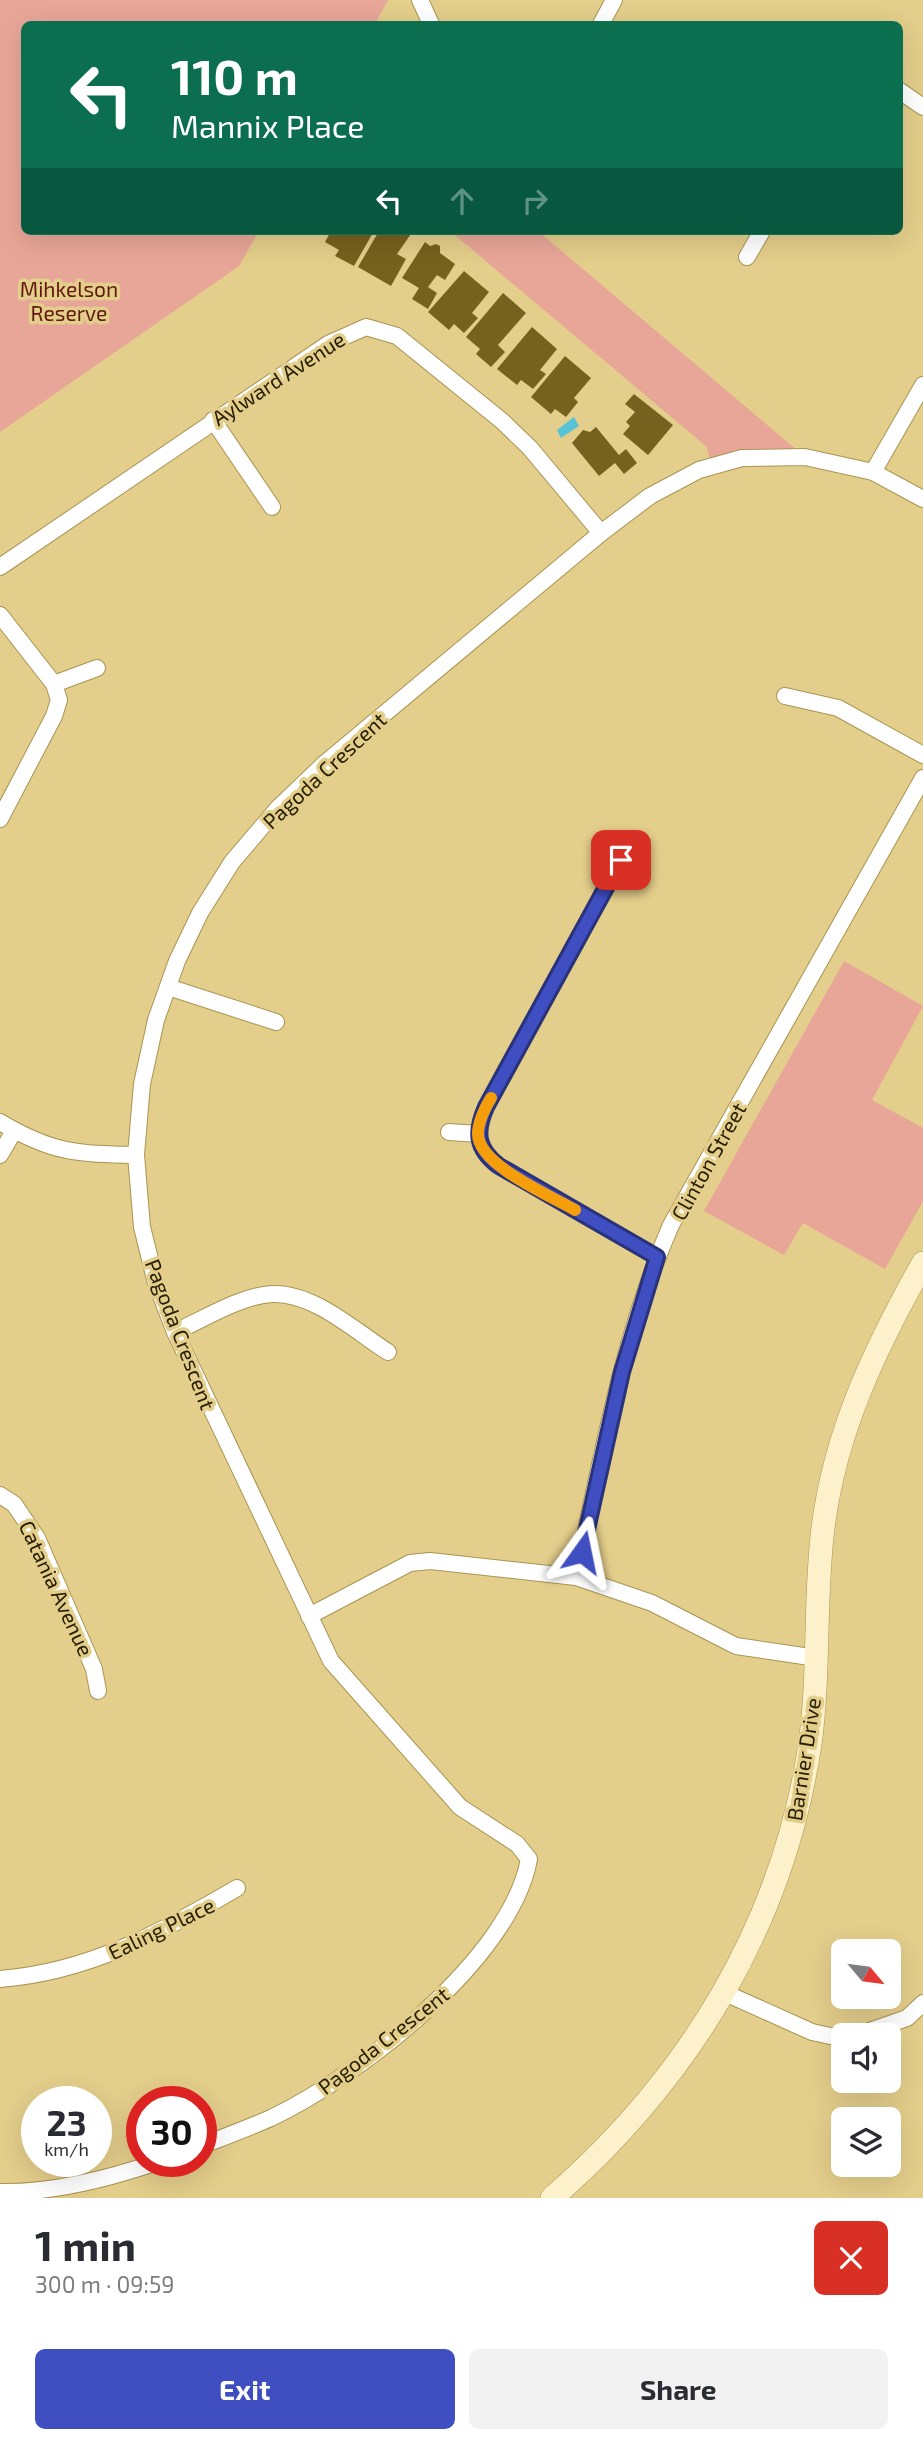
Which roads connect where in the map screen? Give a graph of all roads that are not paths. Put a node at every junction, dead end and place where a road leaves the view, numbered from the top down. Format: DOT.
graph roads {
  1 [pos="420,0"];
  2 [pos="614,0"];
  3 [pos="430,21"];
  4 [pos="603,21"];
  5 [pos="903,93"];
  6 [pos="923,107"];
  7 [pos="760,235"];
  8 [pos="747,257"];
  9 [pos="923,385"];
  10 [pos="213,420"];
  11 [pos="873,472"];
  12 [pos="923,499"];
  13 [pos="272,508"];
  14 [pos="601,533"];
  15 [pos="0,567"];
  16 [pos="0,615"];
  17 [pos="97,668"];
  18 [pos="54,684"];
  19 [pos="785,696"];
  20 [pos="923,755"];
  21 [pos="923,778"];
  22 [pos="0,820"];
  23 [pos="621,860"];
  24 [pos="168,986"];
  25 [pos="276,1022"];
  26 [pos="7,1127"];
  27 [pos="449,1132"];
  28 [pos="478,1134"];
  29 [pos="0,1155"];
  30 [pos="136,1155"];
  31 [pos="657,1257"];
  32 [pos="923,1263"];
  33 [pos="175,1332"];
  34 [pos="388,1352"];
  35 [pos="0,1495"];
  36 [pos="576,1577"];
  37 [pos="309,1616"];
  38 [pos="817,1658"];
  39 [pos="97,1691"];
  40 [pos="237,1888"];
  41 [pos="0,1979"];
  42 [pos="725,1993"];
  43 [pos="923,2003"];
  44 [pos="893,2023"];
  45 [pos="831,2036"];
  46 [pos="217,2139"];
  47 [pos="126,2171"];
  48 [pos="0,2192"];
  49 [pos="552,2198"];
  1 -- 3 [label="street"];
  2 -- 4 [label="street"];
  5 -- 6 [label="street"];
  7 -- 8 [label="street"];
  9 -- 11 [label="street"];
  10 -- 13 [label="street"];
  10 -- 14 [label="street, Aylward Avenue"];
  10 -- 15 [label="street, Aylward Avenue"];
  11 -- 12 [label="street, Pagoda Crescent"];
  11 -- 14 [label="street, Pagoda Crescent"];
  14 -- 24 [label="street, Pagoda Crescent"];
  16 -- 18 [label="street"];
  17 -- 18 [label="street"];
  18 -- 22 [label="street"];
  19 -- 20 [label="street"];
  21 -- 31 [label="street, Clinton Street"];
  23 -- 28 [label="street"];
  24 -- 25 [label="street"];
  24 -- 30 [label="street, Pagoda Crescent"];
  26 -- 29 [label="street"];
  26 -- 30 [label="street"];
  27 -- 28 [label="street"];
  28 -- 31 [label="street"];
  30 -- 33 [label="street, Pagoda Crescent"];
  31 -- 36 [label="street, Clinton Street"];
  32 -- 38 [label="street, Barnier Drive"];
  33 -- 34 [label="street"];
  33 -- 37 [label="street, Pagoda Crescent"];
  35 -- 39 [label="street, Catania Avenue"];
  36 -- 37 [label="street"];
  36 -- 38 [label="street"];
  37 -- 46 [label="street, Pagoda Crescent"];
  38 -- 42 [label="street, Barnier Drive"];
  40 -- 41 [label="street, Ealing Place"];
  42 -- 45 [label="street"];
  42 -- 49 [label="street, Barnier Drive"];
  43 -- 44 [label="street"];
  47 -- 48 [label="street"];
}
